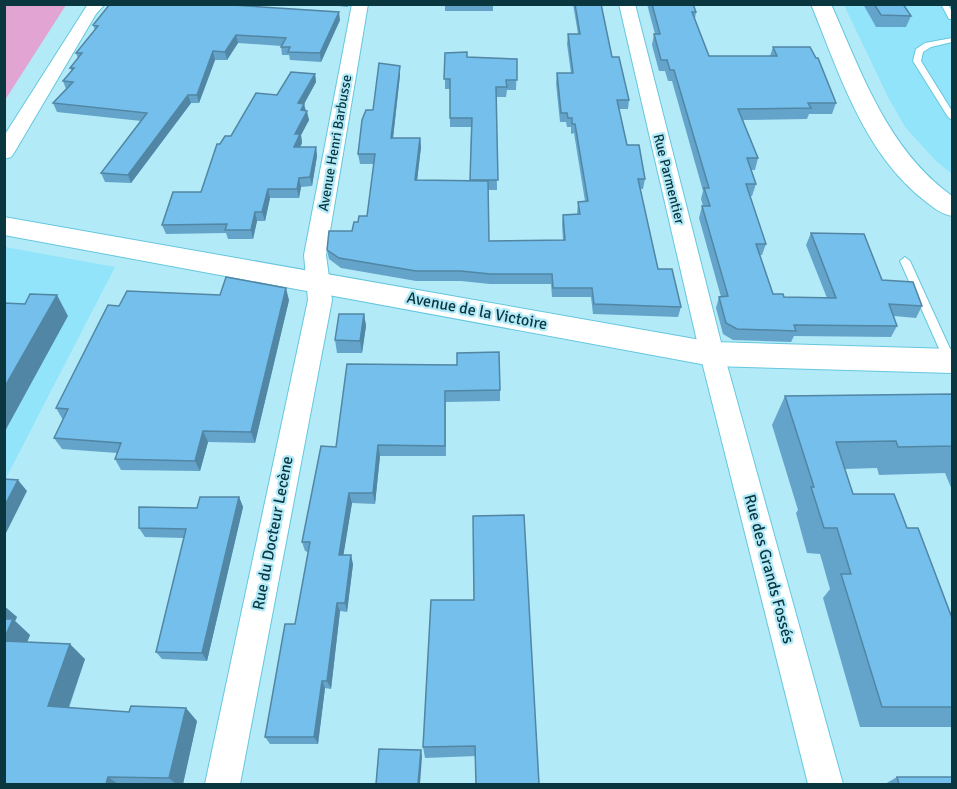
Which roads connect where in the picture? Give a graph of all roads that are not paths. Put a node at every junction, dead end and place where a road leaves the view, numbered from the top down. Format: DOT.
graph roads {
  1 [pos="98,4"];
  2 [pos="627,4"];
  3 [pos="821,4"];
  4 [pos="944,4"];
  5 [pos="355,11"];
  6 [pos="952,17"];
  7 [pos="952,40"];
  8 [pos="952,117"];
  9 [pos="4,153"];
  10 [pos="952,208"];
  11 [pos="4,226"];
  12 [pos="905,261"];
  13 [pos="316,282"];
  14 [pos="712,354"];
  15 [pos="952,362"];
  16 [pos="222,784"];
  17 [pos="826,784"];
  1 -- 9 [label="street"];
  2 -- 14 [label="street, Rue Parmentier"];
  3 -- 10 [label="street"];
  4 -- 6 [label="lane"];
  5 -- 13 [label="street, Avenue Henri Barbusse"];
  7 -- 8 [label="lane"];
  11 -- 13 [label="street, Avenue de la Victoire"];
  12 -- 15 [label="lane"];
  13 -- 14 [label="street, Avenue de la Victoire"];
  13 -- 16 [label="street, Rue du Docteur Lecène"];
  14 -- 15 [label="street, Avenue de la Victoire"];
  14 -- 17 [label="street, Rue des Grands Fossés"];
}
